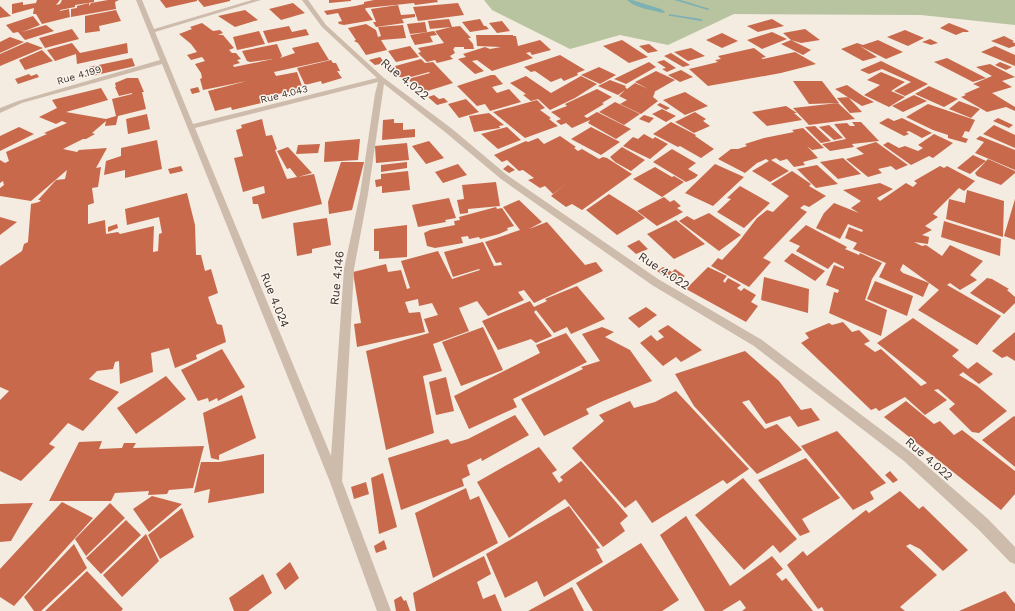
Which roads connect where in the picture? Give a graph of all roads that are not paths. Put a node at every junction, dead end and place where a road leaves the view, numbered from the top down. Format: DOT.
graph roads {
  1 [pos="139,0"];
  2 [pos="258,0"];
  3 [pos="305,0"];
  4 [pos="152,32"];
  5 [pos="164,62"];
  6 [pos="382,79"];
  7 [pos="0,111"];
  8 [pos="192,128"];
  9 [pos="336,482"];
  10 [pos="1015,557"];
  11 [pos="384,611"];
  1 -- 4 [label="street, Rue 4.024"];
  2 -- 4 [label="street"];
  3 -- 6 [label="street, Rue 4.022"];
  4 -- 5 [label="street, Rue 4.024"];
  5 -- 7 [label="street, Rue 4.199"];
  5 -- 8 [label="street, Rue 4.024"];
  6 -- 8 [label="street, Rue 4.043"];
  6 -- 9 [label="street, Rue 4.146"];
  6 -- 10 [label="street, Rue 4.022"];
  8 -- 9 [label="street, Rue 4.024"];
  9 -- 11 [label="street, Rue 4.024"];
}
